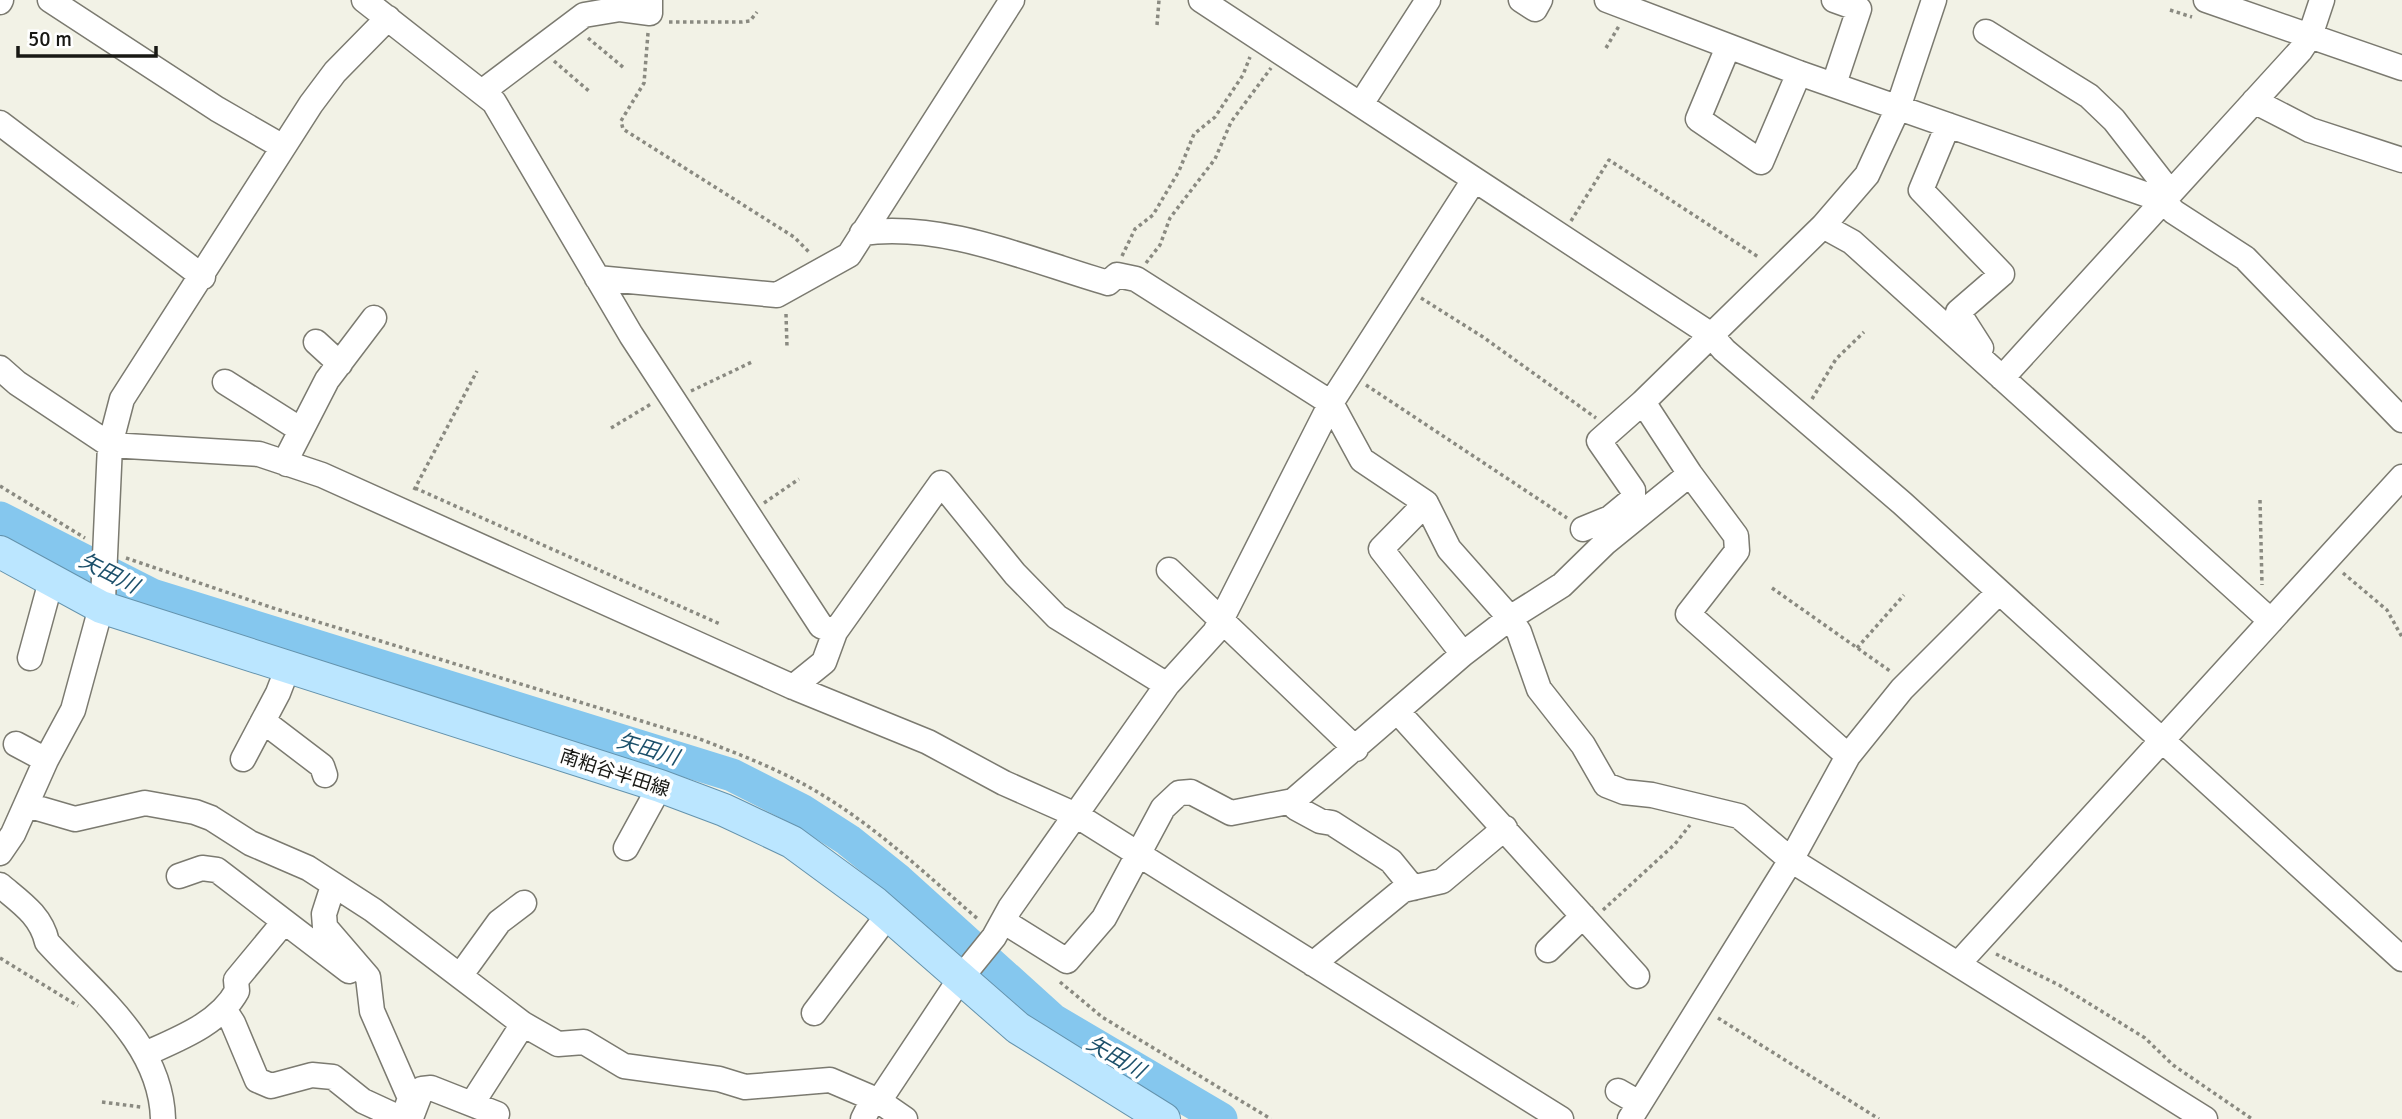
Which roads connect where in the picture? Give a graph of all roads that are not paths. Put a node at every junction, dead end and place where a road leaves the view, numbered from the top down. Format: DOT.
graph roads {
  1 [pos="50,0"];
  2 [pos="364,0"];
  3 [pos="1012,0"];
  4 [pos="1201,0"];
  5 [pos="1428,0"];
  6 [pos="1521,0"];
  7 [pos="1540,0"];
  8 [pos="1607,0"];
  9 [pos="1834,0"];
  10 [pos="1934,0"];
  11 [pos="2206,0"];
  12 [pos="2322,0"];
  13 [pos="650,12"];
  14 [pos="388,18"];
  15 [pos="1986,32"];
  16 [pos="2310,36"];
  17 [pos="1728,47"];
  18 [pos="2402,68"];
  19 [pos="1799,73"];
  20 [pos="1834,84"];
  21 [pos="483,92"];
  22 [pos="2254,101"];
  23 [pos="1361,104"];
  24 [pos="1898,108"];
  25 [pos="0,123"];
  26 [pos="1948,125"];
  27 [pos="283,147"];
  28 [pos="2402,160"];
  29 [pos="1474,179"];
  30 [pos="2166,196"];
  31 [pos="1823,226"];
  32 [pos="862,233"];
  33 [pos="203,277"];
  34 [pos="597,278"];
  35 [pos="374,318"];
  36 [pos="1710,334"];
  37 [pos="316,342"];
  38 [pos="1981,360"];
  39 [pos="340,364"];
  40 [pos="0,368"];
  41 [pos="2001,378"];
  42 [pos="225,382"];
  43 [pos="1643,402"];
  44 [pos="1331,403"];
  45 [pos="2402,420"];
  46 [pos="301,430"];
  47 [pos="110,445"];
  48 [pos="287,464"];
  49 [pos="1690,474"];
  50 [pos="2402,477"];
  51 [pos="1426,503"];
  52 [pos="1583,529"];
  53 [pos="0,552"];
  54 [pos="1169,570"];
  55 [pos="51,581"];
  56 [pos="1999,592"];
  57 [pos="102,603"];
  58 [pos="2263,614"];
  59 [pos="1222,618"];
  60 [pos="1510,618"];
  61 [pos="835,632"];
  62 [pos="1463,654"];
  63 [pos="30,658"];
  64 [pos="288,667"];
  65 [pos="1167,684"];
  66 [pos="793,687"];
  67 [pos="1398,712"];
  68 [pos="263,721"];
  69 [pos="2162,742"];
  70 [pos="16,744"];
  71 [pos="1356,749"];
  72 [pos="1848,756"];
  73 [pos="243,759"];
  74 [pos="46,760"];
  75 [pos="325,775"];
  76 [pos="660,786"];
  77 [pos="1293,801"];
  78 [pos="26,808"];
  79 [pos="1076,815"];
  80 [pos="1506,828"];
  81 [pos="100,829"];
  82 [pos="626,848"];
  83 [pos="0,853"];
  84 [pos="1139,853"];
  85 [pos="1791,860"];
  86 [pos="179,876"];
  87 [pos="0,885"];
  88 [pos="333,886"];
  89 [pos="1413,888"];
  90 [pos="524,903"];
  91 [pos="888,915"];
  92 [pos="1586,919"];
  93 [pos="284,922"];
  94 [pos="998,929"];
  95 [pos="1548,950"];
  96 [pos="2402,959"];
  97 [pos="1959,962"];
  98 [pos="1313,964"];
  99 [pos="460,976"];
  100 [pos="1637,976"];
  101 [pos="962,977"];
  102 [pos="369,987"];
  103 [pos="224,1009"];
  104 [pos="814,1013"];
  105 [pos="523,1024"];
  106 [pos="145,1054"];
  107 [pos="472,1102"];
  108 [pos="1629,1104"];
  109 [pos="872,1106"];
  110 [pos="497,1114"];
  111 [pos="163,1115"];
  112 [pos="402,1119"];
  113 [pos="411,1119"];
  114 [pos="905,1119"];
  115 [pos="1164,1119"];
  116 [pos="1561,1119"];
  117 [pos="2205,1119"];
  1 -- 27 [label="street"];
  2 -- 14 [label="street"];
  3 -- 32 [label="street"];
  4 -- 23 [label="street"];
  5 -- 23 [label="street"];
  6 -- 7 [label="street"];
  8 -- 17 [label="street"];
  9 -- 20 [label="street"];
  10 -- 24 [label="street"];
  11 -- 16 [label="street"];
  12 -- 16 [label="street"];
  13 -- 21 [label="street"];
  14 -- 21 [label="street"];
  14 -- 27 [label="street"];
  15 -- 30 [label="street"];
  16 -- 18 [label="street"];
  16 -- 22 [label="street"];
  17 -- 19 [label="street"];
  17 -- 19 [label="street"];
  19 -- 20 [label="street"];
  20 -- 24 [label="street"];
  21 -- 34 [label="street"];
  22 -- 28 [label="street"];
  22 -- 30 [label="street"];
  23 -- 29 [label="street"];
  24 -- 26 [label="street"];
  24 -- 31 [label="street"];
  25 -- 33 [label="street"];
  26 -- 30 [label="street"];
  26 -- 38 [label="street"];
  27 -- 33 [label="street"];
  29 -- 36 [label="street"];
  29 -- 44 [label="street"];
  30 -- 41 [label="street"];
  30 -- 45 [label="street"];
  31 -- 36 [label="street"];
  31 -- 38 [label="street"];
  32 -- 34 [label="street"];
  32 -- 44 [label="street"];
  33 -- 47 [label="street"];
  34 -- 61 [label="street"];
  35 -- 39 [label="street"];
  36 -- 43 [label="street"];
  36 -- 56 [label="street"];
  37 -- 39 [label="street"];
  38 -- 41 [label="street"];
  39 -- 46 [label="street"];
  40 -- 47 [label="street"];
  41 -- 58 [label="street"];
  42 -- 46 [label="street"];
  43 -- 49 [label="street"];
  43 -- 52 [label="street"];
  44 -- 51 [label="street"];
  44 -- 59 [label="street"];
  46 -- 48 [label="street"];
  47 -- 48 [label="street"];
  47 -- 57 [label="street"];
  48 -- 66 [label="street"];
  49 -- 60 [label="street"];
  49 -- 72 [label="street"];
  50 -- 58 [label="street"];
  51 -- 60 [label="street"];
  51 -- 62 [label="street"];
  53 -- 55 [label="main road, 南粕谷半田線"];
  54 -- 59 [label="street"];
  55 -- 57 [label="main road, 南粕谷半田線"];
  55 -- 63 [label="street"];
  56 -- 69 [label="street"];
  56 -- 72 [label="street"];
  57 -- 64 [label="main road, 南粕谷半田線"];
  57 -- 74 [label="street"];
  58 -- 69 [label="street"];
  59 -- 65 [label="street"];
  59 -- 71 [label="street"];
  60 -- 62 [label="street"];
  60 -- 85 [label="street"];
  61 -- 65 [label="street"];
  61 -- 66 [label="street"];
  62 -- 67 [label="street"];
  64 -- 68 [label="street"];
  64 -- 76 [label="main road, 南粕谷半田線"];
  65 -- 79 [label="street"];
  66 -- 79 [label="street"];
  67 -- 71 [label="street"];
  67 -- 80 [label="street"];
  68 -- 73 [label="street"];
  68 -- 75 [label="street"];
  69 -- 96 [label="street"];
  69 -- 97 [label="street"];
  70 -- 74 [label="street"];
  71 -- 77 [label="street"];
  72 -- 85 [label="street"];
  74 -- 78 [label="street"];
  76 -- 82 [label="street"];
  76 -- 91 [label="main road, 南粕谷半田線"];
  77 -- 84 [label="street"];
  77 -- 89 [label="street"];
  78 -- 81 [label="street"];
  78 -- 83 [label="street"];
  78 -- 88 [label="street"];
  79 -- 84 [label="street"];
  79 -- 94 [label="street"];
  80 -- 89 [label="street"];
  80 -- 92 [label="street"];
  84 -- 94 [label="street"];
  84 -- 98 [label="street"];
  85 -- 97 [label="street"];
  85 -- 108 [label="street"];
  86 -- 93 [label="street"];
  87 -- 106 [label="street"];
  88 -- 99 [label="street"];
  88 -- 102 [label="street"];
  89 -- 98 [label="street"];
  90 -- 99 [label="street"];
  91 -- 101 [label="main road, 南粕谷半田線"];
  91 -- 104 [label="street"];
  92 -- 95 [label="street"];
  92 -- 100 [label="street"];
  93 -- 102 [label="street"];
  93 -- 103 [label="street"];
  94 -- 101 [label="street"];
  97 -- 117 [label="street"];
  98 -- 116 [label="street"];
  99 -- 105 [label="street"];
  101 -- 109 [label="street"];
  101 -- 115 [label="main road, 南粕谷半田線"];
  102 -- 112 [label="street"];
  103 -- 106 [label="street"];
  103 -- 112 [label="street"];
  105 -- 107 [label="street"];
  105 -- 109 [label="street"];
  106 -- 111 [label="street"];
  107 -- 110 [label="street"];
  107 -- 113 [label="street"];
  109 -- 114 [label="street"];
}
